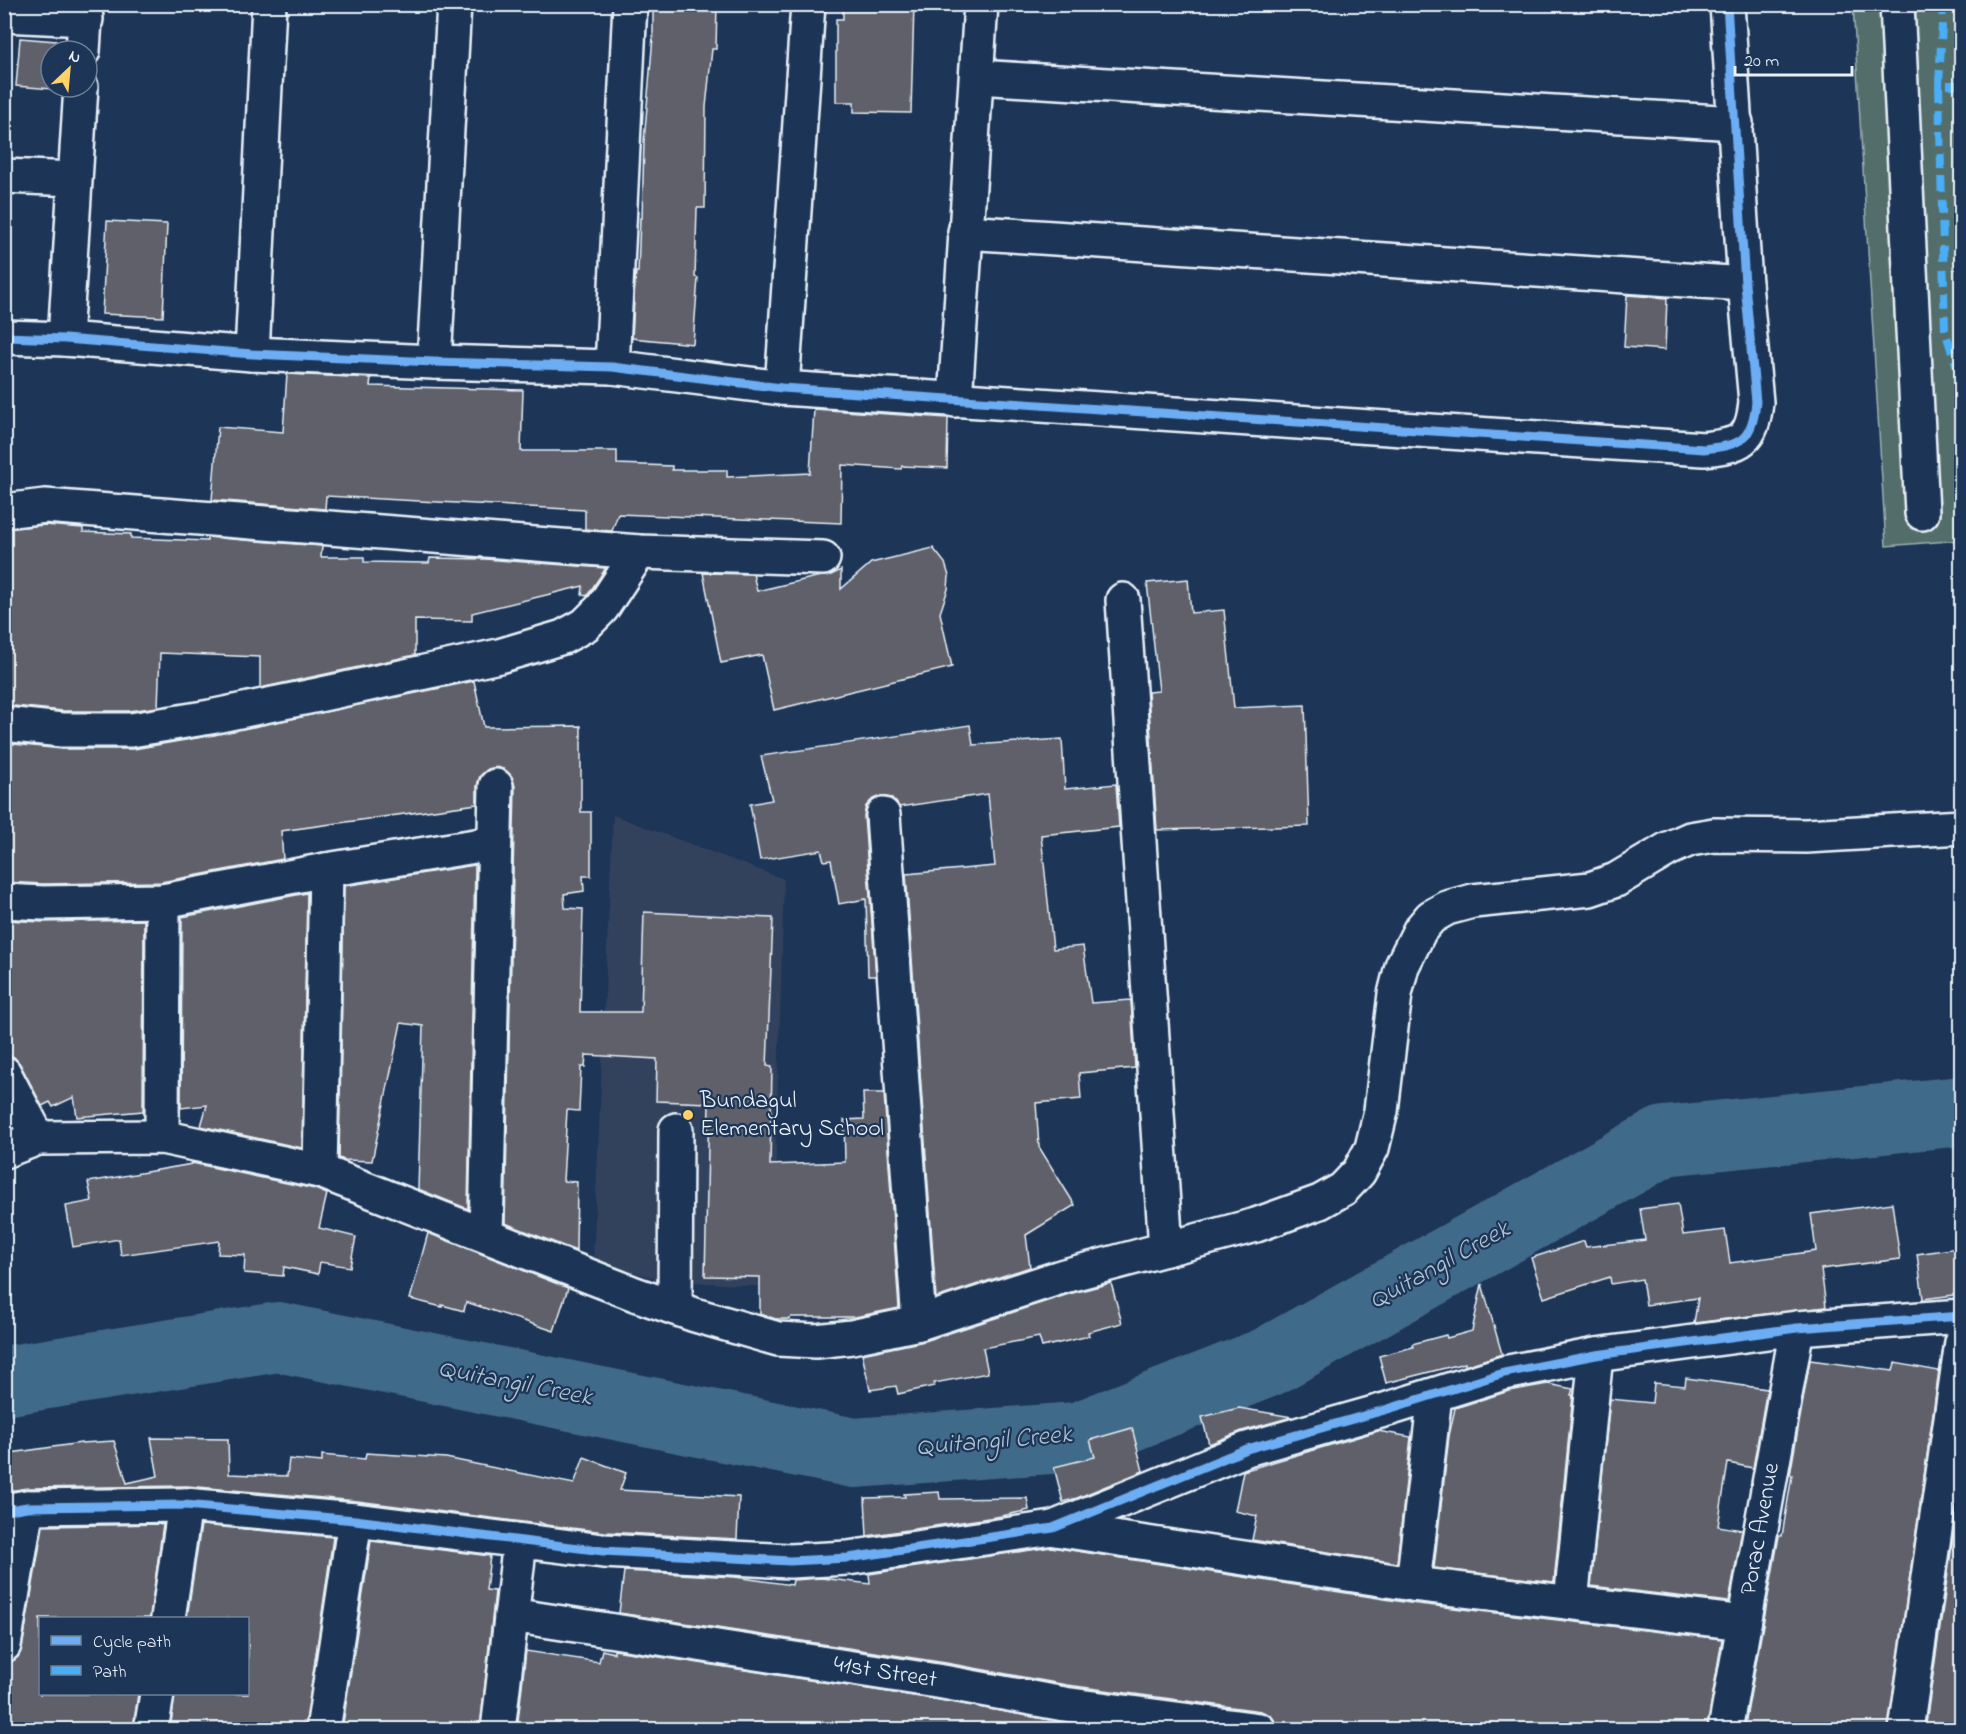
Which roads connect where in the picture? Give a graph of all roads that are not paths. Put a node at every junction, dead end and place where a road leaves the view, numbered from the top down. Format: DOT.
graph roads {
  1 [pos="269,4"];
  2 [pos="454,4"];
  3 [pos="630,4"];
  4 [pos="808,4"];
  5 [pos="981,4"];
  6 [pos="1727,4"];
  7 [pos="1897,4"];
  8 [pos="86,12"];
  9 [pos="4,15"];
  10 [pos="84,39"];
  11 [pos="976,77"];
  12 [pos="80,99"];
  13 [pos="1736,123"];
  14 [pos="4,176"];
  15 [pos="74,179"];
  16 [pos="965,232"];
  17 [pos="1745,284"];
  18 [pos="4,337"];
  19 [pos="64,339"];
  20 [pos="252,354"];
  21 [pos="434,362"];
  22 [pos="612,367"];
  23 [pos="782,388"];
  24 [pos="955,400"];
  25 [pos="4,511"];
  26 [pos="1922,513"];
  27 [pos="639,552"];
  28 [pos="823,558"];
  29 [pos="1123,600"];
  30 [pos="4,724"];
  31 [pos="496,786"];
  32 [pos="883,815"];
  33 [pos="1962,826"];
  34 [pos="494,843"];
  35 [pos="326,870"];
  36 [pos="4,901"];
  37 [pos="162,901"];
  38 [pos="4,1073"];
  39 [pos="676,1130"];
  40 [pos="162,1137"];
  41 [pos="38,1138"];
  42 [pos="4,1151"];
  43 [pos="320,1171"];
  44 [pos="486,1235"];
  45 [pos="1166,1249"];
  46 [pos="675,1308"];
  47 [pos="1962,1316"];
  48 [pos="919,1323"];
  49 [pos="1797,1328"];
  50 [pos="1962,1342"];
  51 [pos="1596,1355"];
  52 [pos="1435,1395"];
  53 [pos="185,1505"];
  54 [pos="16,1509"];
  55 [pos="355,1520"];
  56 [pos="1053,1528"];
  57 [pos="520,1541"];
  58 [pos="1413,1584"];
  59 [pos="1571,1602"];
  60 [pos="510,1616"];
  61 [pos="168,1617"];
  62 [pos="1744,1623"];
  63 [pos="4,1646"];
  64 [pos="157,1695"];
  65 [pos="151,1730"];
  66 [pos="323,1730"];
  67 [pos="498,1730"];
  68 [pos="1259,1730"];
  69 [pos="1725,1730"];
  70 [pos="1906,1730"];
  1 -- 20 [label="street"];
  2 -- 21 [label="street"];
  3 -- 22 [label="street"];
  4 -- 23 [label="street"];
  5 -- 11 [label="street"];
  6 -- 13 [label="street"];
  7 -- 26 [label="street"];
  8 -- 9 [label="street"];
  8 -- 10 [label="street"];
  11 -- 13 [label="street"];
  11 -- 16 [label="street"];
  12 -- 15 [label="street"];
  13 -- 17 [label="street"];
  14 -- 15 [label="street"];
  15 -- 19 [label="street"];
  16 -- 17 [label="street"];
  16 -- 24 [label="street"];
  17 -- 24 [label="street"];
  18 -- 19 [label="street"];
  19 -- 20 [label="street"];
  20 -- 21 [label="street"];
  21 -- 22 [label="street"];
  22 -- 23 [label="street"];
  23 -- 24 [label="street"];
  25 -- 27 [label="street"];
  27 -- 28 [label="street"];
  27 -- 30 [label="street"];
  29 -- 45 [label="street"];
  31 -- 34 [label="street"];
  32 -- 48 [label="street"];
  33 -- 45 [label="street"];
  34 -- 35 [label="street"];
  34 -- 44 [label="street"];
  35 -- 37 [label="street"];
  35 -- 43 [label="street"];
  36 -- 37 [label="street"];
  37 -- 40 [label="street"];
  38 -- 41 [label="street"];
  39 -- 46 [label="street"];
  40 -- 41 [label="street"];
  40 -- 43 [label="street"];
  41 -- 42 [label="street"];
  43 -- 44 [label="street"];
  44 -- 46 [label="street"];
  45 -- 48 [label="street"];
  46 -- 48 [label="street"];
  47 -- 49 [label="street"];
  49 -- 51 [label="street"];
  49 -- 62 [label="street, Porac Avenue"];
  50 -- 70 [label="street"];
  51 -- 52 [label="street"];
  51 -- 59 [label="street"];
  52 -- 56 [label="street"];
  52 -- 58 [label="street"];
  53 -- 54 [label="street"];
  53 -- 55 [label="street"];
  53 -- 61 [label="street"];
  54 -- 63 [label="street"];
  55 -- 57 [label="street"];
  55 -- 66 [label="street"];
  56 -- 57 [label="street"];
  56 -- 58 [label="street"];
  57 -- 60 [label="street"];
  58 -- 59 [label="street"];
  59 -- 62 [label="street"];
  60 -- 67 [label="street"];
  60 -- 68 [label="street, 41st Street"];
  62 -- 69 [label="street, Porac Avenue"];
  64 -- 65 [label="street"];
}
